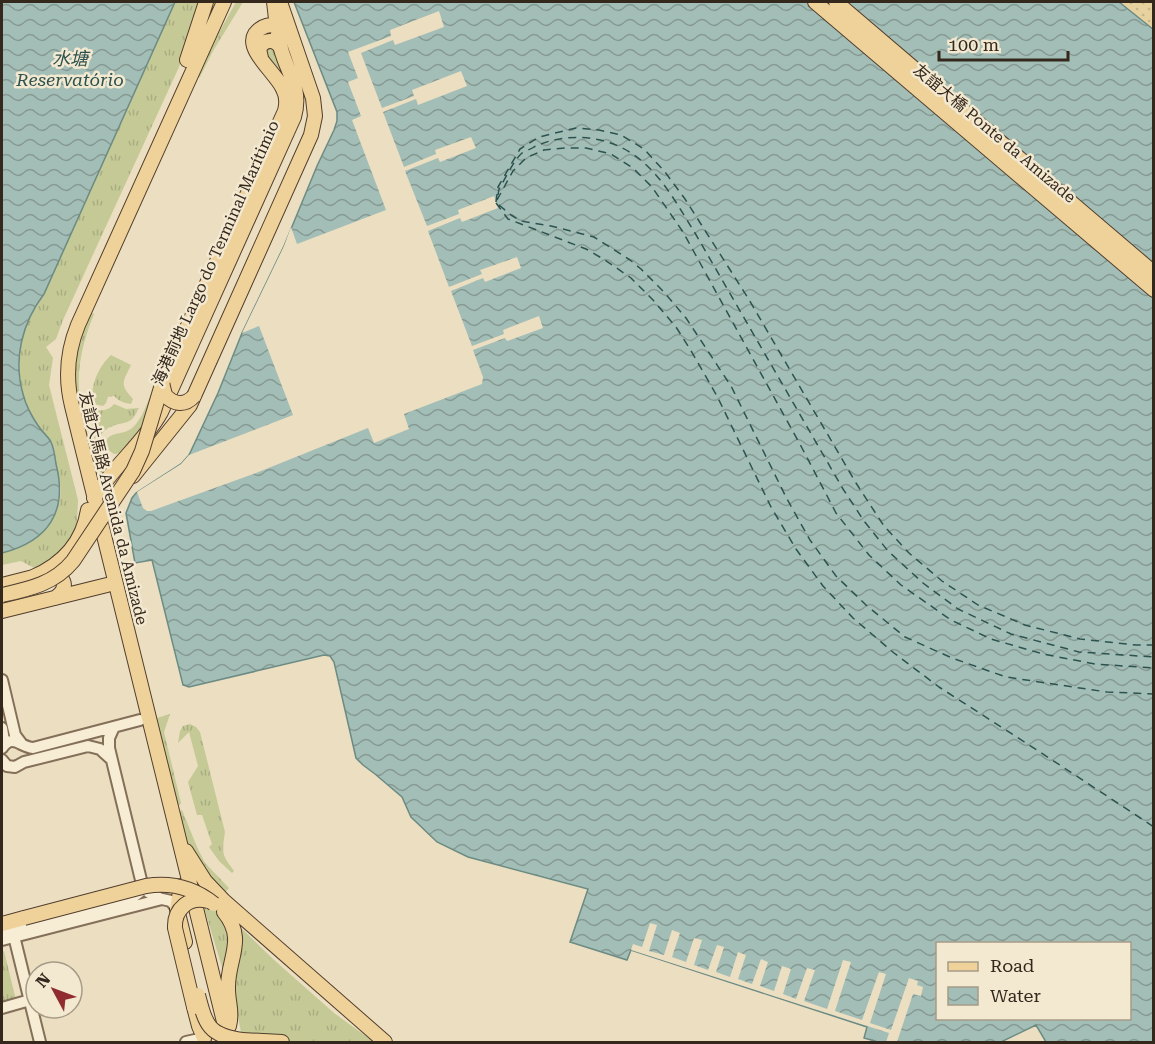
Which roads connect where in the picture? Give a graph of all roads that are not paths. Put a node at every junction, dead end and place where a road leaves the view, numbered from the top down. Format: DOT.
graph roads {
  1 [pos="206,2"];
  2 [pos="214,2"];
  3 [pos="224,2"];
  4 [pos="233,2"];
  5 [pos="274,2"];
  6 [pos="280,2"];
  7 [pos="815,2"];
  8 [pos="836,2"];
  9 [pos="277,26"];
  10 [pos="287,44"];
  11 [pos="261,58"];
  12 [pos="192,62"];
  13 [pos="1154,273"];
  14 [pos="1154,290"];
  15 [pos="163,381"];
  16 [pos="194,396"];
  17 [pos="91,504"];
  18 [pos="110,505"];
  19 [pos="33,577"];
  20 [pos="2,585"];
  21 [pos="106,585"];
  22 [pos="2,596"];
  23 [pos="55,598"];
  24 [pos="2,611"];
  25 [pos="2,680"];
  26 [pos="140,720"];
  27 [pos="114,727"];
  28 [pos="2,728"];
  29 [pos="21,744"];
  30 [pos="2,748"];
  31 [pos="2,760"];
  32 [pos="24,762"];
  33 [pos="112,764"];
  34 [pos="178,836"];
  35 [pos="141,880"];
  36 [pos="181,886"];
  37 [pos="161,899"];
  38 [pos="219,908"];
  39 [pos="177,909"];
  40 [pos="7,930"];
  41 [pos="2,940"];
  42 [pos="24,982"];
  43 [pos="24,1002"];
  44 [pos="2,1008"];
  45 [pos="35,1020"];
  46 [pos="204,1040"];
  47 [pos="227,1040"];
  48 [pos="40,1042"];
  49 [pos="188,1042"];
  50 [pos="282,1042"];
  51 [pos="379,1042"];
  52 [pos="385,1042"];
  1 -- 12 [label="main road"];
  2 -- 12 [label="main road, 友誼大馬路 Avenida da Amizade"];
  3 -- 12 [label="main road, 友誼大馬路 Avenida da Amizade"];
  4 -- 12 [label="main road"];
  5 -- 9 [label="main road, 海港前地 Largo do Terminal Marítimio"];
  6 -- 10 [label="main road"];
  7 -- 14 [label="main road, 友誼大橋 Ponte da Amizade"];
  8 -- 13 [label="main road, 友誼大橋 Ponte da Amizade"];
  9 -- 10 [label="main road, 海港前地 Largo do Terminal Marítimio"];
  9 -- 11 [label="main road"];
  10 -- 11 [label="main road"];
  10 -- 16 [label="main road"];
  10 -- 17 [label="main road, 海港前地 Largo do Terminal Marítimio"];
  11 -- 15 [label="main road"];
  12 -- 17 [label="main road, 友誼大馬路 Avenida da Amizade"];
  15 -- 16 [label="main road, bridge"];
  15 -- 18 [label="main road, bridge"];
  16 -- 18 [label="main road, bridge"];
  17 -- 19 [label="main road"];
  17 -- 21 [label="main road, 友誼大馬路 Avenida da Amizade"];
  17 -- 34 [label="main road, 友誼大馬路 Avenida da Amizade"];
  18 -- 22 [label="main road, bridge"];
  19 -- 20 [label="main road"];
  19 -- 23 [label="main road"];
  21 -- 23 [label="main road"];
  21 -- 26 [label="main road, 友誼大馬路 Avenida da Amizade"];
  23 -- 24 [label="main road"];
  25 -- 29 [label="street"];
  26 -- 27 [label="street"];
  26 -- 36 [label="main road, 友誼大馬路 Avenida da Amizade"];
  27 -- 29 [label="street"];
  27 -- 33 [label="street"];
  28 -- 30 [label="street"];
  29 -- 30 [label="street"];
  29 -- 32 [label="street"];
  31 -- 32 [label="street"];
  32 -- 33 [label="street"];
  33 -- 35 [label="street"];
  34 -- 47 [label="main road, 友誼大馬路 Avenida da Amizade"];
  34 -- 52 [label="main road"];
  35 -- 37 [label="street"];
  35 -- 40 [label="street"];
  36 -- 39 [label="main road"];
  36 -- 47 [label="main road, 友誼大馬路 Avenida da Amizade"];
  37 -- 39 [label="street"];
  37 -- 40 [label="street"];
  38 -- 40 [label="main road, bridge"];
  38 -- 46 [label="main road, bridge"];
  38 -- 47 [label="main road"];
  38 -- 51 [label="main road"];
  39 -- 47 [label="main road, bridge"];
  40 -- 41 [label="street"];
  40 -- 42 [label="street"];
  43 -- 44 [label="street"];
  45 -- 48 [label="street"];
  46 -- 49 [label="street"];
  47 -- 50 [label="main road"];
}
